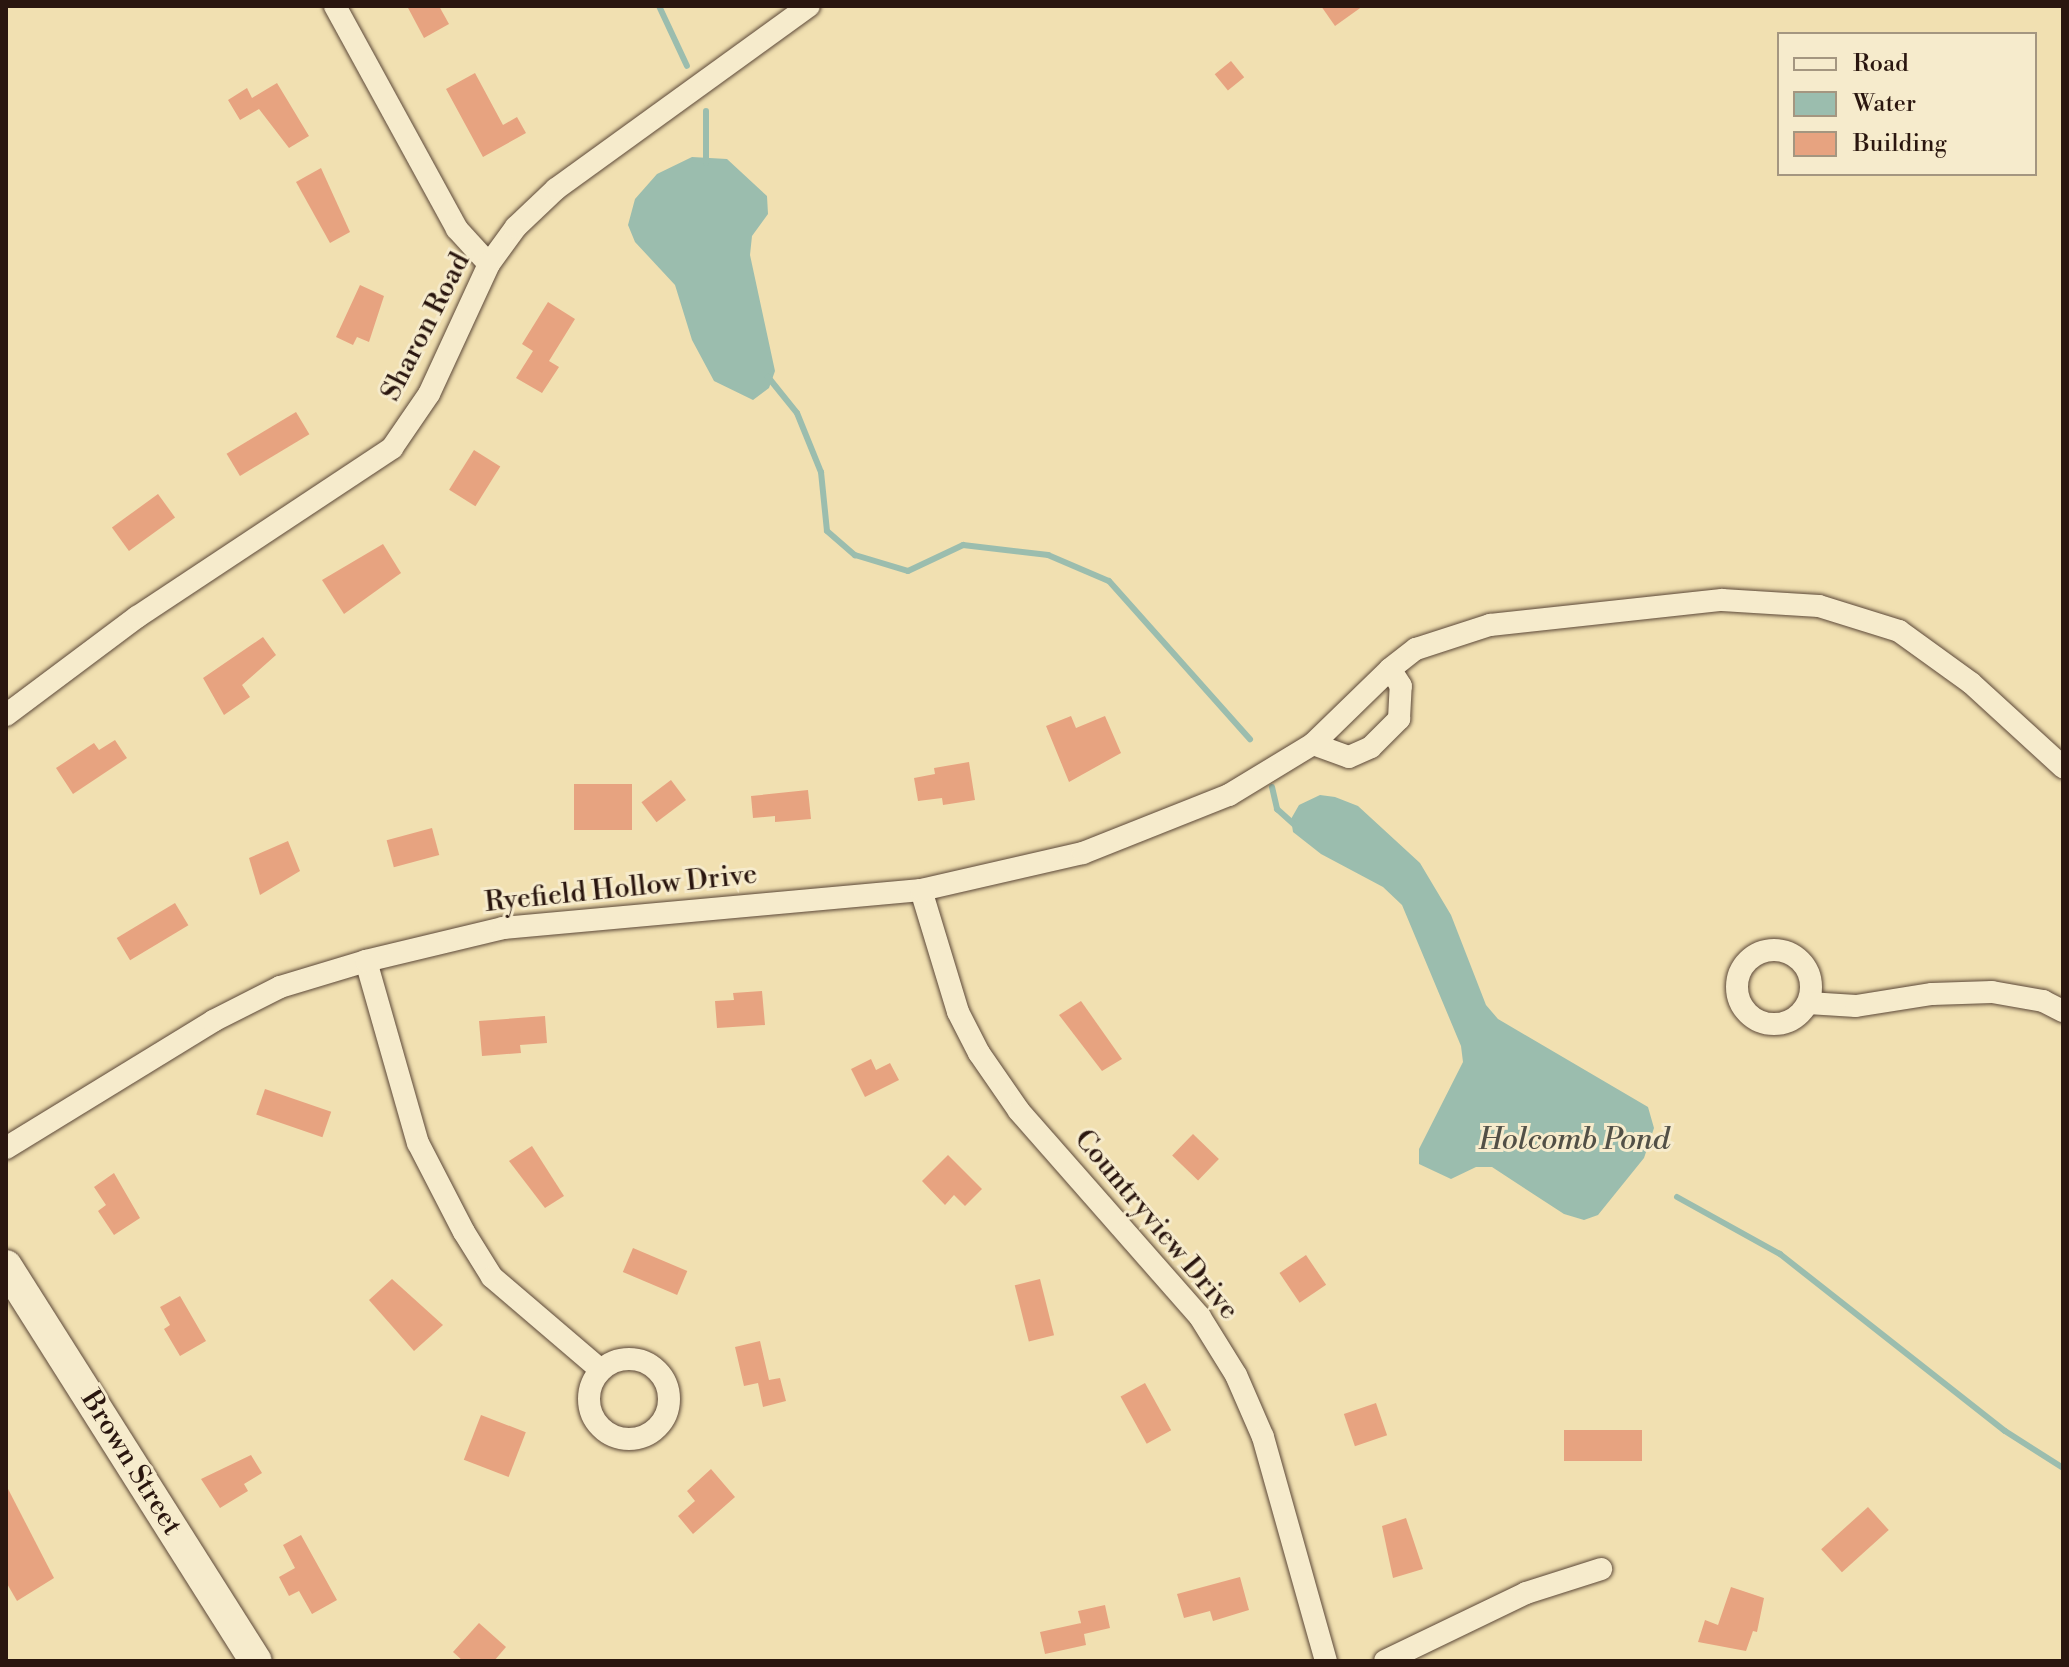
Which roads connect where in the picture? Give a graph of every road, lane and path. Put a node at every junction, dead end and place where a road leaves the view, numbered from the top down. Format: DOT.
graph roads {
  1 [pos="335,6"];
  2 [pos="809,6"];
  3 [pos="489,264"];
  4 [pos="1390,669"];
  5 [pos="6,715"];
  6 [pos="1313,744"];
  7 [pos="2063,767"];
  8 [pos="921,890"];
  9 [pos="366,961"];
  10 [pos="1808,1003"];
  11 [pos="2063,1011"];
  12 [pos="6,1148"];
  13 [pos="6,1266"];
  14 [pos="601,1370"];
  15 [pos="1601,1569"];
  16 [pos="256,1661"];
  17 [pos="1326,1661"];
  18 [pos="1385,1661"];
  1 -- 3 [label="street"];
  2 -- 3 [label="street, Sharon Road"];
  3 -- 5 [label="street, Sharon Road"];
  4 -- 6 [label="street, Ryefield Hollow Drive"];
  4 -- 6 [label="street"];
  4 -- 7 [label="street, Ryefield Hollow Drive"];
  6 -- 8 [label="street, Ryefield Hollow Drive"];
  8 -- 9 [label="street, Ryefield Hollow Drive"];
  8 -- 17 [label="street, Countryview Drive"];
  9 -- 12 [label="street, Ryefield Hollow Drive"];
  9 -- 14 [label="street"];
  10 -- 11 [label="street"];
  13 -- 16 [label="street, Brown Street"];
  15 -- 18 [label="street"];
}
